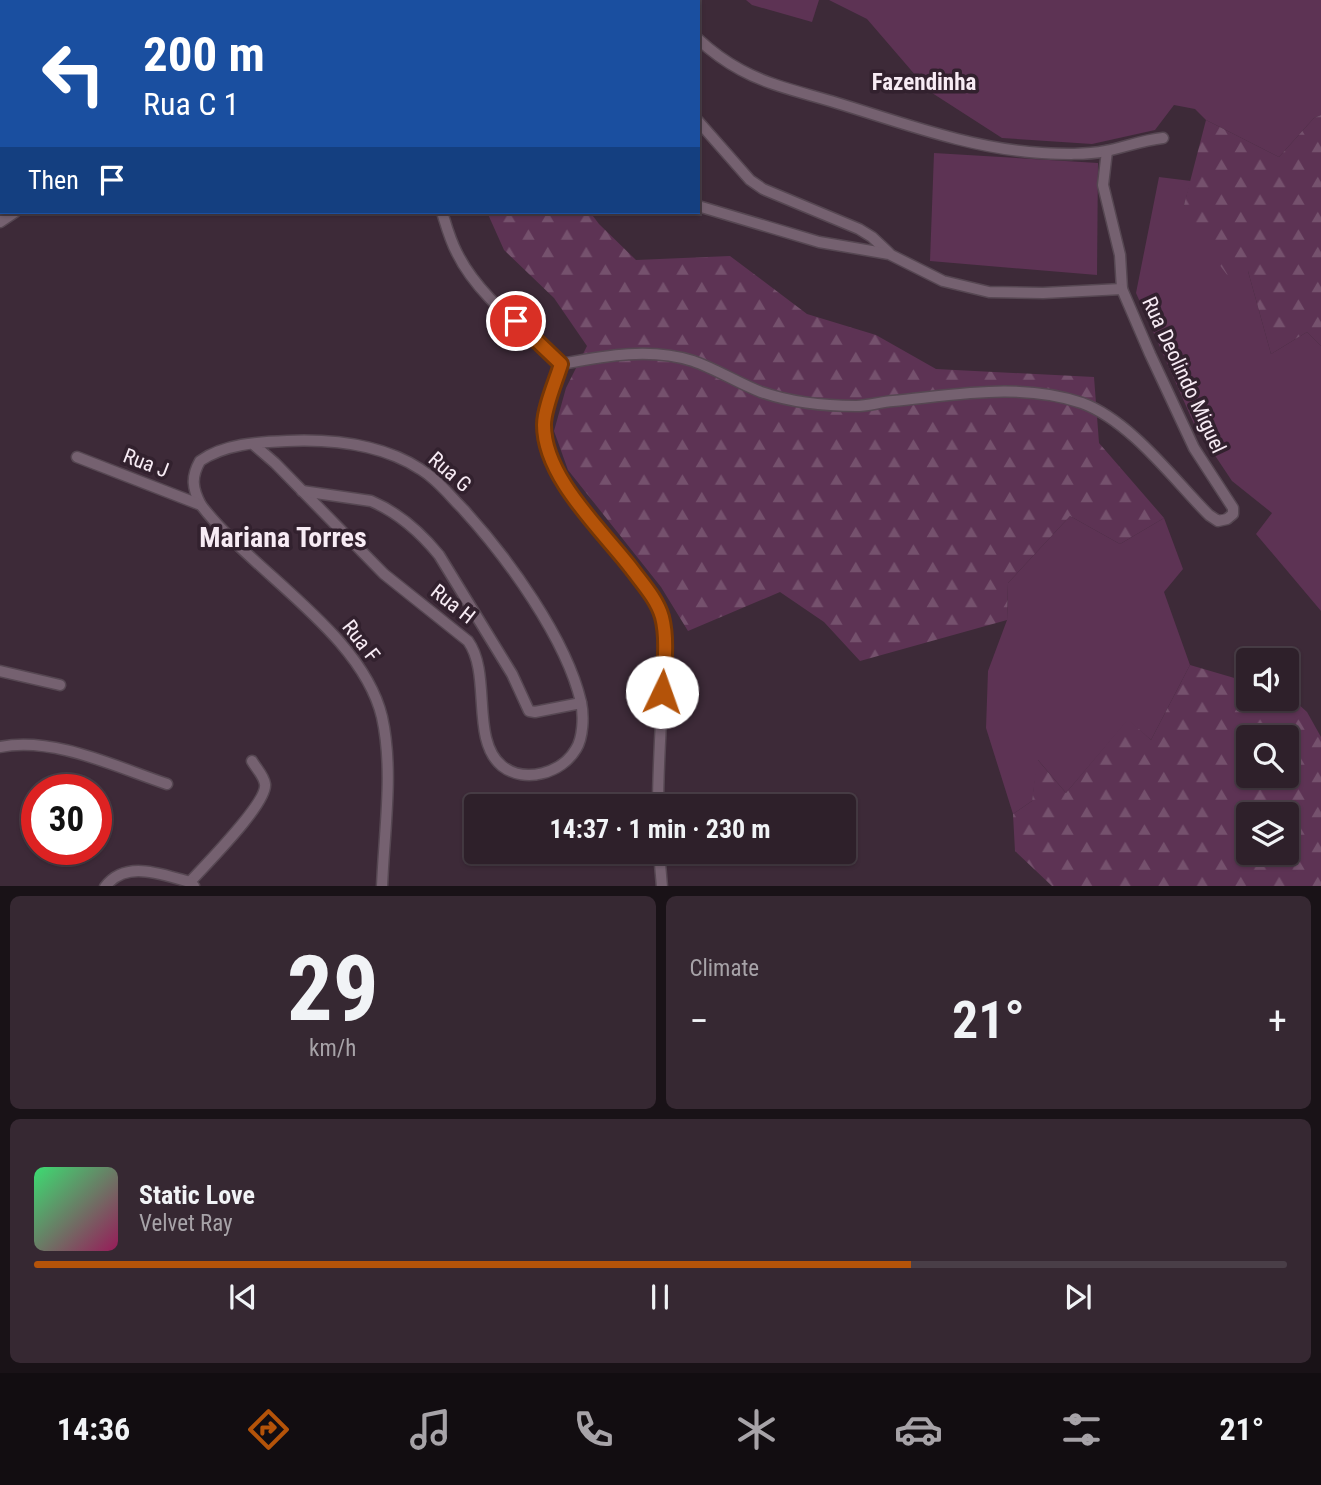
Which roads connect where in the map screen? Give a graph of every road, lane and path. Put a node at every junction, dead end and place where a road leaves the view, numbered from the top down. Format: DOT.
graph roads {
  1 [pos="700,41"];
  2 [pos="700,123"];
  3 [pos="1163,138"];
  4 [pos="1107,150"];
  5 [pos="700,207"];
  6 [pos="443,214"];
  7 [pos="890,254"];
  8 [pos="1122,289"];
  9 [pos="561,364"];
  10 [pos="253,444"];
  11 [pos="76,457"];
  12 [pos="302,491"];
  13 [pos="201,505"];
  14 [pos="0,671"];
  15 [pos="60,685"];
  16 [pos="581,703"];
  17 [pos="0,747"];
  18 [pos="251,761"];
  19 [pos="167,783"];
  20 [pos="658,794"];
  21 [pos="660,864"];
  22 [pos="192,884"];
  23 [pos="106,886"];
  24 [pos="382,886"];
  25 [pos="662,886"];
  1 -- 4 [label="street"];
  2 -- 7 [label="street"];
  3 -- 4 [label="street"];
  4 -- 8 [label="street"];
  5 -- 7 [label="street, Rua Deolindo Miguel"];
  6 -- 9 [label="street"];
  7 -- 8 [label="street, Rua Deolindo Miguel"];
  8 -- 9 [label="street, Rua Deolindo Miguel"];
  9 -- 20 [label="street"];
  10 -- 12 [label="street, Rua H"];
  10 -- 13 [label="street, Rua G"];
  10 -- 16 [label="street, Rua G"];
  11 -- 13 [label="street, Rua J"];
  12 -- 16 [label="street"];
  12 -- 16 [label="street, Rua H"];
  13 -- 24 [label="street, Rua F"];
  14 -- 15 [label="street"];
  17 -- 19 [label="street"];
  18 -- 22 [label="street"];
  21 -- 25 [label="street"];
  22 -- 23 [label="street"];
}
